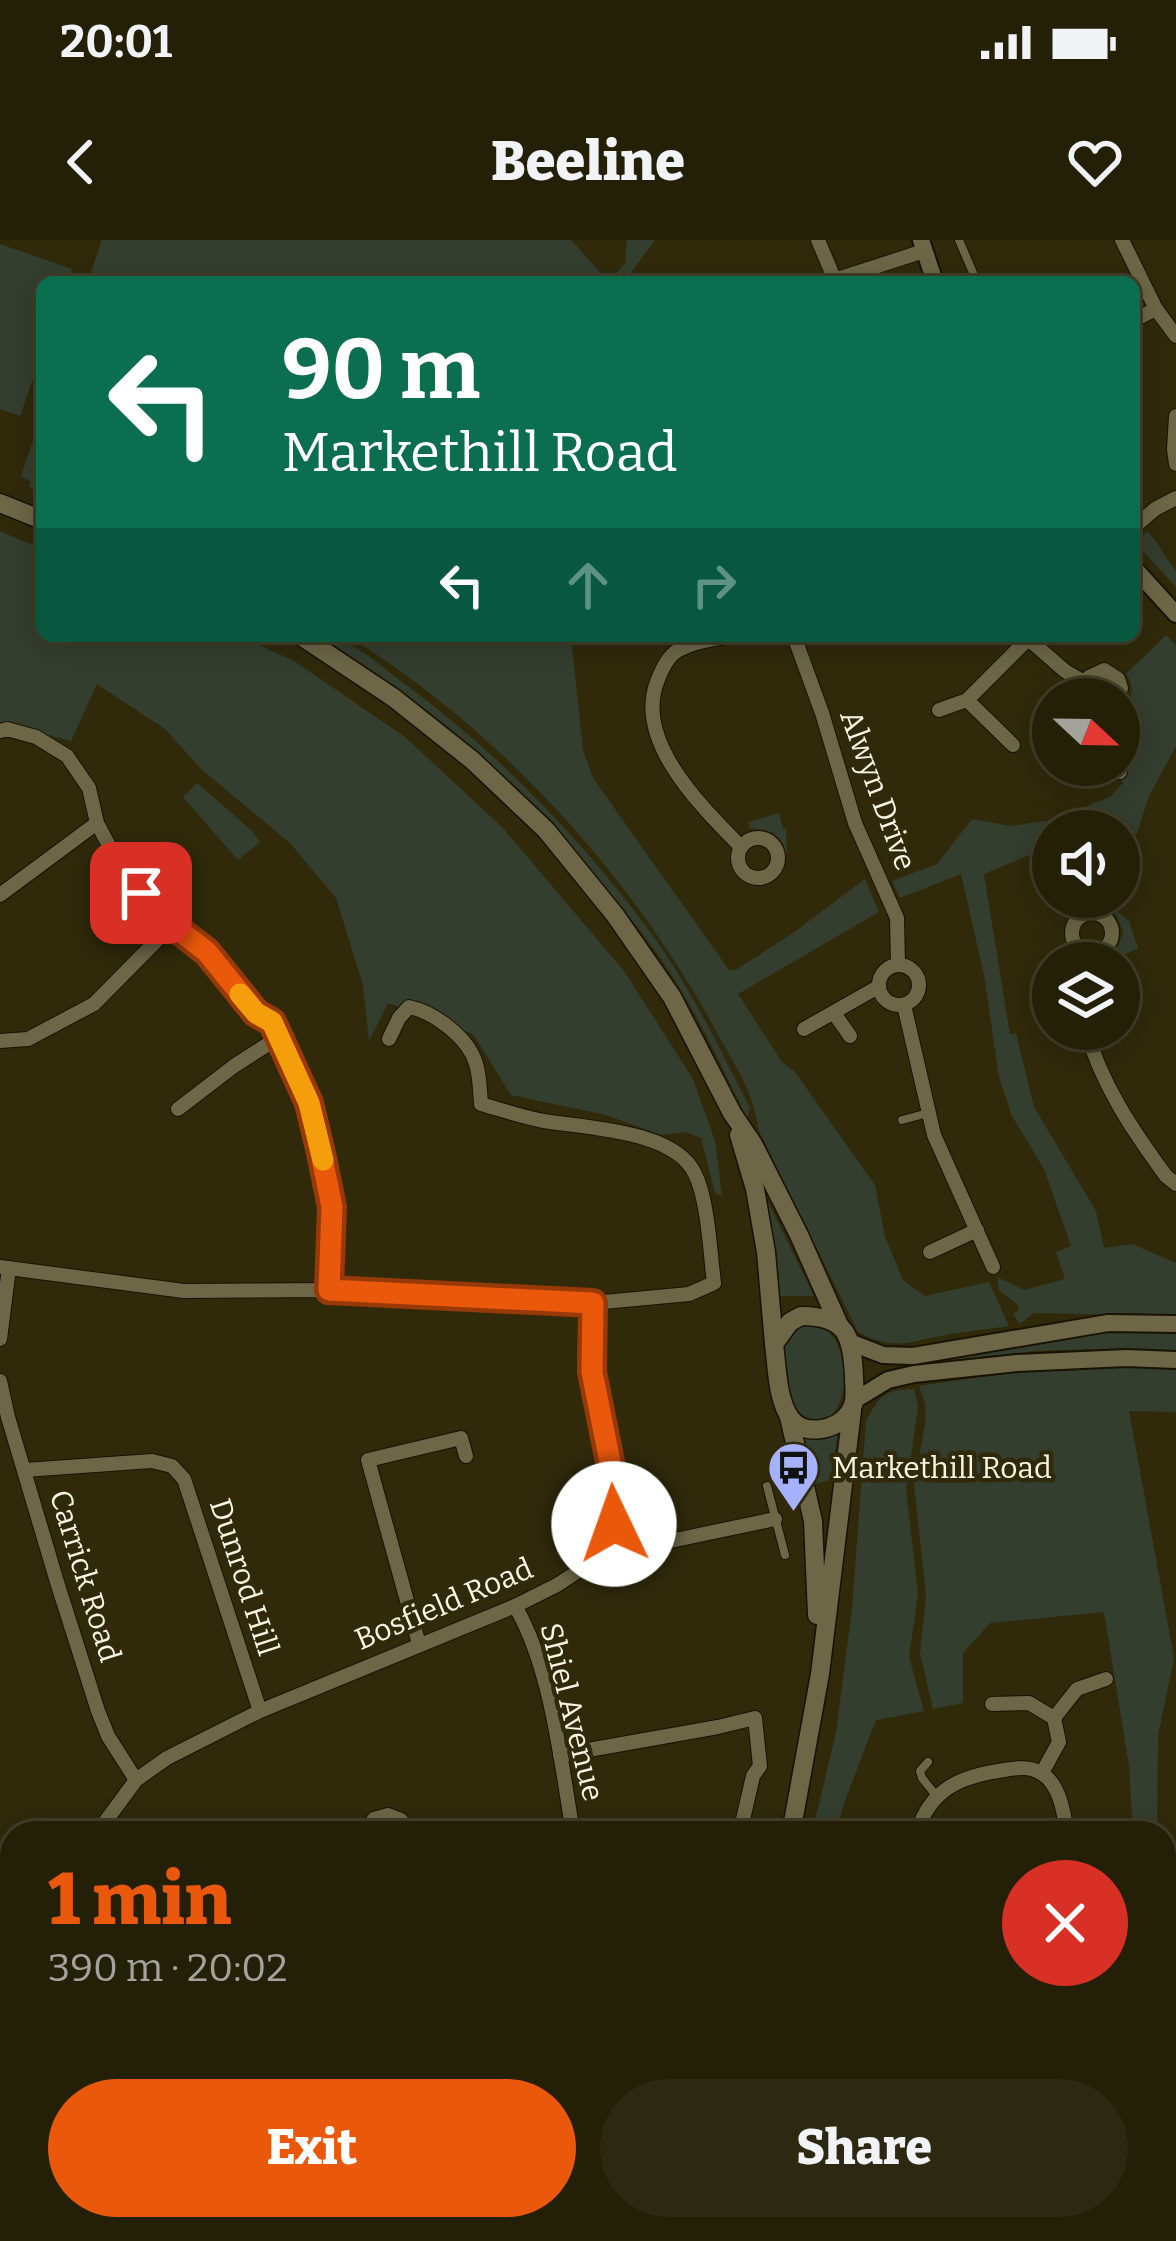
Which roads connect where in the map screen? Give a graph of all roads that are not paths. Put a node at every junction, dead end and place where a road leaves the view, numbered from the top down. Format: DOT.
graph roads {
  1 [pos="818,240"];
  2 [pos="959,240"];
  3 [pos="1122,240"];
  4 [pos="923,246"];
  5 [pos="830,276"];
  6 [pos="842,276"];
  7 [pos="933,276"];
  8 [pos="974,276"];
  9 [pos="1140,276"];
  10 [pos="1140,277"];
  11 [pos="1156,309"];
  12 [pos="1140,317"];
  13 [pos="1176,336"];
  14 [pos="1176,416"];
  15 [pos="1176,464"];
  16 [pos="1176,498"];
  17 [pos="0,503"];
  18 [pos="36,518"];
  19 [pos="1140,522"];
  20 [pos="1140,575"];
  21 [pos="1176,614"];
  22 [pos="310,642"];
  23 [pos="667,642"];
  24 [pos="699,642"];
  25 [pos="796,642"];
  26 [pos="1021,642"];
  27 [pos="1032,642"];
  28 [pos="673,653"];
  29 [pos="1073,678"];
  30 [pos="967,700"];
  31 [pos="939,710"];
  32 [pos="0,730"];
  33 [pos="1012,745"];
  34 [pos="97,823"];
  35 [pos="741,848"];
  36 [pos="0,895"];
  37 [pos="172,925"];
  38 [pos="898,964"];
  39 [pos="878,987"];
  40 [pos="904,1005"];
  41 [pos="834,1013"];
  42 [pos="804,1030"];
  43 [pos="850,1036"];
  44 [pos="279,1037"];
  45 [pos="389,1039"];
  46 [pos="0,1041"];
  47 [pos="1093,1050"];
  48 [pos="178,1109"];
  49 [pos="732,1113"];
  50 [pos="928,1113"];
  51 [pos="902,1120"];
  52 [pos="1176,1184"];
  53 [pos="977,1230"];
  54 [pos="930,1252"];
  55 [pos="5,1267"];
  56 [pos="993,1267"];
  57 [pos="329,1290"];
  58 [pos="593,1303"];
  59 [pos="839,1324"];
  60 [pos="1176,1324"];
  61 [pos="0,1339"];
  62 [pos="852,1343"];
  63 [pos="774,1345"];
  64 [pos="1176,1360"];
  65 [pos="0,1381"];
  66 [pos="853,1405"];
  67 [pos="789,1417"];
  68 [pos="466,1456"];
  69 [pos="25,1470"];
  70 [pos="767,1486"];
  71 [pos="775,1520"];
  72 [pos="614,1524"];
  73 [pos="784,1555"];
  74 [pos="515,1606"];
  75 [pos="419,1645"];
  76 [pos="820,1674"];
  77 [pos="1106,1679"];
  78 [pos="992,1704"];
  79 [pos="260,1712"];
  80 [pos="1054,1718"];
  81 [pos="560,1755"];
  82 [pos="928,1762"];
  83 [pos="1042,1773"];
  84 [pos="136,1780"];
  85 [pos="938,1798"];
  86 [pos="106,1821"];
  87 [pos="373,1821"];
  88 [pos="402,1821"];
  89 [pos="571,1821"];
  90 [pos="743,1821"];
  91 [pos="792,1821"];
  92 [pos="922,1821"];
  93 [pos="1064,1821"];
  1 -- 5 [label="street"];
  2 -- 8 [label="lane"];
  3 -- 9 [label="street"];
  4 -- 6 [label="street"];
  4 -- 7 [label="street"];
  10 -- 11 [label="street"];
  11 -- 12 [label="street"];
  11 -- 13 [label="street"];
  14 -- 15 [label="street"];
  16 -- 19 [label="street"];
  17 -- 18 [label="main road"];
  20 -- 21 [label="street"];
  22 -- 49 [label="main road"];
  23 -- 28 [label="street"];
  24 -- 28 [label="street"];
  25 -- 38 [label="street, Alwyn Drive"];
  26 -- 30 [label="street"];
  27 -- 29 [label="street"];
  28 -- 35 [label="street"];
  30 -- 31 [label="street"];
  30 -- 33 [label="street"];
  32 -- 34 [label="street"];
  34 -- 36 [label="street"];
  34 -- 37 [label="street"];
  37 -- 44 [label="street"];
  37 -- 46 [label="street"];
  38 -- 39 [label="street"];
  38 -- 40 [label="street, Alwyn Drive"];
  39 -- 40 [label="street"];
  39 -- 41 [label="street"];
  40 -- 50 [label="street, Alwyn Drive"];
  41 -- 42 [label="street"];
  41 -- 43 [label="street"];
  44 -- 48 [label="street"];
  44 -- 57 [label="street"];
  45 -- 58 [label="street"];
  47 -- 52 [label="street"];
  49 -- 59 [label="main road"];
  49 -- 63 [label="main road"];
  50 -- 51 [label="lane"];
  50 -- 53 [label="street, Alwyn Drive"];
  53 -- 54 [label="street"];
  53 -- 56 [label="street, Alwyn Drive"];
  55 -- 57 [label="street"];
  55 -- 61 [label="street"];
  57 -- 58 [label="street"];
  58 -- 72 [label="street"];
  59 -- 62 [label="main road"];
  59 -- 63 [label="main road"];
  60 -- 62 [label="street"];
  62 -- 66 [label="main road"];
  63 -- 67 [label="main road"];
  64 -- 66 [label="street"];
  65 -- 69 [label="street, Carrick Road"];
  66 -- 67 [label="main road"];
  66 -- 76 [label="main road"];
  67 -- 76 [label="main road"];
  68 -- 75 [label="street"];
  69 -- 79 [label="street, Dunrod Hill"];
  69 -- 84 [label="street, Carrick Road"];
  70 -- 71 [label="lane"];
  71 -- 72 [label="street"];
  71 -- 73 [label="lane"];
  72 -- 74 [label="street, Bosfield Road"];
  74 -- 75 [label="street, Bosfield Road"];
  74 -- 81 [label="street, Shiel Avenue"];
  75 -- 79 [label="street, Bosfield Road"];
  76 -- 91 [label="main road"];
  77 -- 80 [label="street"];
  78 -- 80 [label="street"];
  79 -- 84 [label="street, Bosfield Road"];
  80 -- 83 [label="street"];
  81 -- 89 [label="street, Shiel Avenue"];
  81 -- 90 [label="street"];
  82 -- 85 [label="lane"];
  83 -- 85 [label="street"];
  83 -- 93 [label="street"];
  84 -- 86 [label="street, Bosfield Road"];
  85 -- 92 [label="street"];
  87 -- 88 [label="street"];
}
